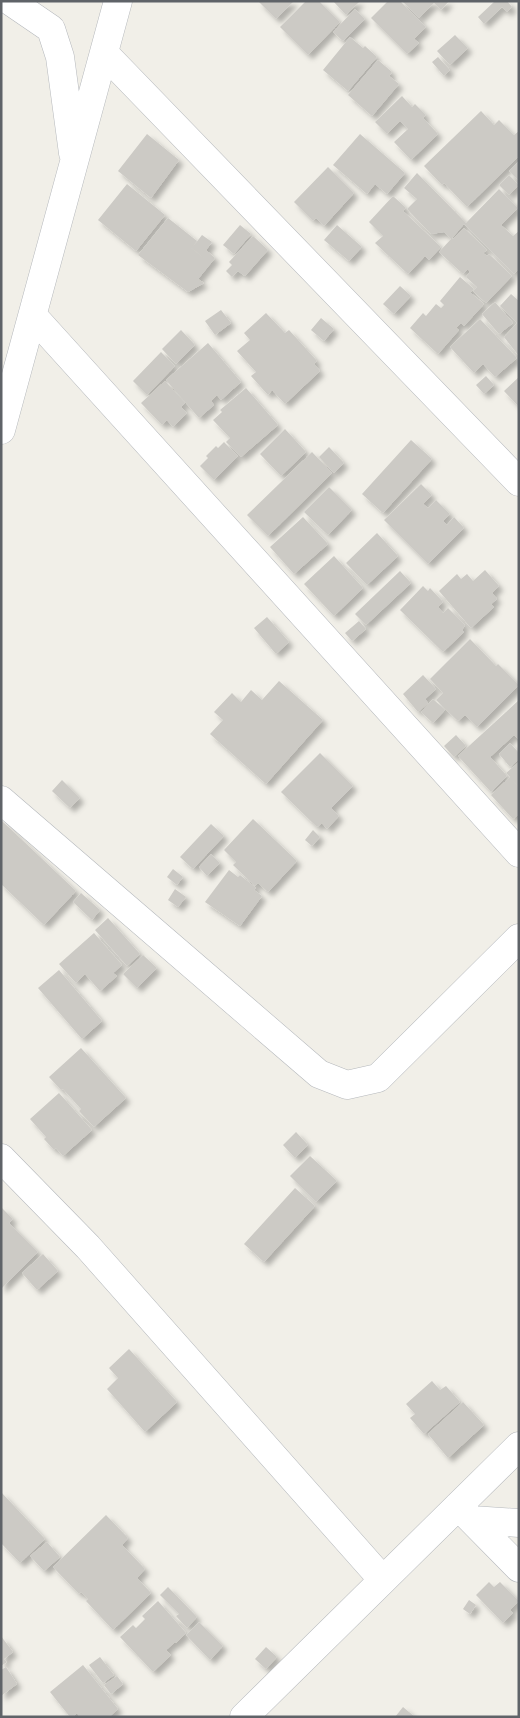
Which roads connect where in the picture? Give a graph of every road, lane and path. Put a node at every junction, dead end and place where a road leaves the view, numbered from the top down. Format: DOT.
graph roads {
  1 [pos="10,1"];
  2 [pos="118,1"];
  3 [pos="105,54"];
  4 [pos="74,164"];
  5 [pos="33,316"];
  6 [pos="1,430"];
  7 [pos="519,482"];
  8 [pos="1,800"];
  9 [pos="519,853"];
  10 [pos="519,938"];
  11 [pos="1,1158"];
  12 [pos="519,1446"];
  13 [pos="519,1473"];
  14 [pos="487,1478"];
  15 [pos="465,1513"];
  16 [pos="519,1523"];
  17 [pos="519,1568"];
  18 [pos="383,1580"];
  19 [pos="244,1717"];
  1 -- 4 [label="street"];
  2 -- 3 [label="street"];
  3 -- 4 [label="street"];
  3 -- 7 [label="street"];
  4 -- 5 [label="street"];
  5 -- 6 [label="street"];
  5 -- 9 [label="street"];
  8 -- 10 [label="street"];
  11 -- 18 [label="street"];
  12 -- 14 [label="street"];
  13 -- 14 [label="street"];
  14 -- 15 [label="street"];
  15 -- 16 [label="street"];
  15 -- 17 [label="street"];
  15 -- 18 [label="street"];
  18 -- 19 [label="street"];
}
